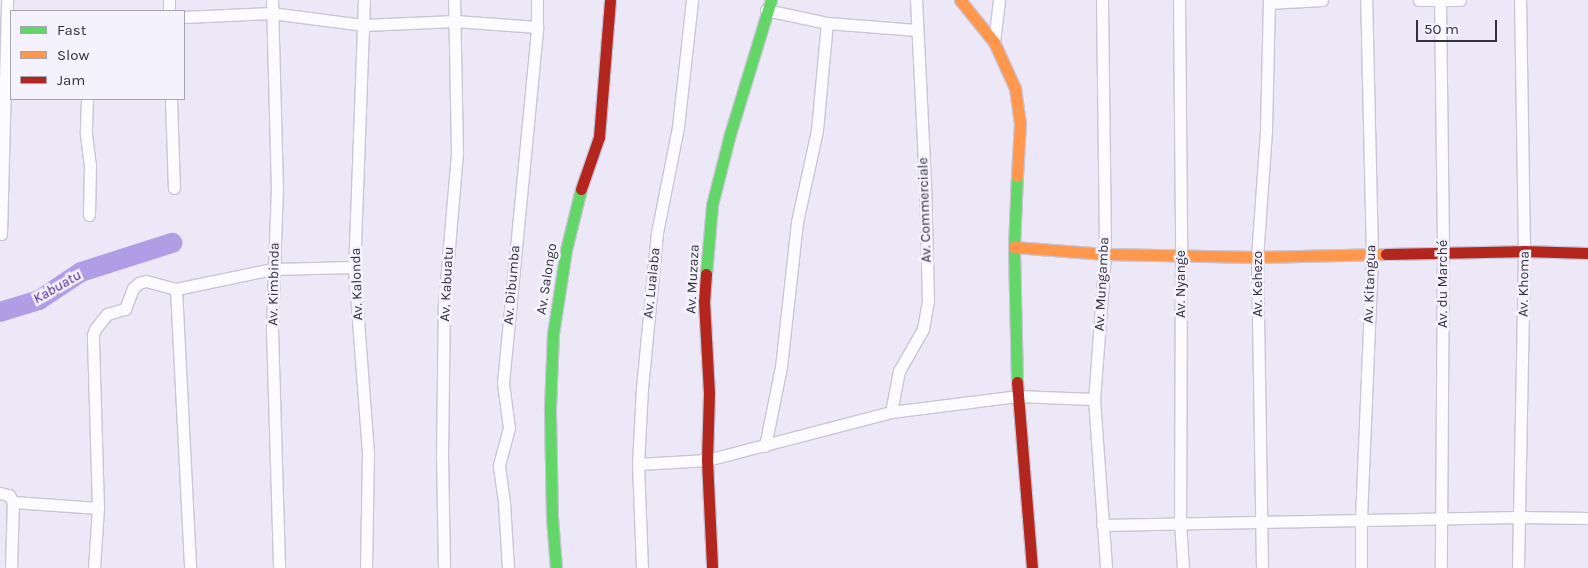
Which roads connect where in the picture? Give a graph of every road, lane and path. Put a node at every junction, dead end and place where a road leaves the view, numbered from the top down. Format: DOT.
graph roads {
  1 [pos="8,0"];
  2 [pos="272,0"];
  3 [pos="364,0"];
  4 [pos="454,0"];
  5 [pos="537,0"];
  6 [pos="610,0"];
  7 [pos="692,0"];
  8 [pos="916,0"];
  9 [pos="960,0"];
  10 [pos="999,0"];
  11 [pos="1102,0"];
  12 [pos="1179,0"];
  13 [pos="1322,0"];
  14 [pos="1366,0"];
  15 [pos="1419,0"];
  16 [pos="1440,0"];
  17 [pos="1460,0"];
  18 [pos="1520,0"];
  19 [pos="1269,1"];
  20 [pos="769,5"];
  21 [pos="271,13"];
  22 [pos="185,17"];
  23 [pos="454,20"];
  24 [pos="827,23"];
  25 [pos="364,25"];
  26 [pos="6,26"];
  27 [pos="537,27"];
  28 [pos="917,30"];
  29 [pos="994,42"];
  30 [pos="86,100"];
  31 [pos="171,100"];
  32 [pos="174,188"];
  33 [pos="89,215"];
  34 [pos="1,234"];
  35 [pos="1014,247"];
  36 [pos="1524,250"];
  37 [pos="1588,253"];
  38 [pos="1105,254"];
  39 [pos="1181,254"];
  40 [pos="1443,254"];
  41 [pos="1372,256"];
  42 [pos="1257,257"];
  43 [pos="354,267"];
  44 [pos="274,269"];
  45 [pos="176,289"];
  46 [pos="1017,396"];
  47 [pos="1094,399"];
  48 [pos="891,412"];
  49 [pos="764,446"];
  50 [pos="707,460"];
  51 [pos="638,464"];
  52 [pos="0,493"];
  53 [pos="14,502"];
  54 [pos="98,508"];
  55 [pos="1519,517"];
  56 [pos="1588,518"];
  57 [pos="1361,519"];
  58 [pos="1440,520"];
  59 [pos="1180,522"];
  60 [pos="1262,524"];
  61 [pos="1102,525"];
  62 [pos="1029,566"];
  63 [pos="11,568"];
  64 [pos="94,568"];
  65 [pos="190,568"];
  66 [pos="279,568"];
  67 [pos="366,568"];
  68 [pos="444,568"];
  69 [pos="508,568"];
  70 [pos="556,568"];
  71 [pos="642,568"];
  72 [pos="712,568"];
  73 [pos="1106,568"];
  74 [pos="1183,568"];
  75 [pos="1262,568"];
  76 [pos="1361,568"];
  77 [pos="1441,568"];
  78 [pos="1518,568"];
  1 -- 26 [label="street"];
  2 -- 21 [label="street, Av. Kimbinda"];
  3 -- 25 [label="street, Av. Kalonda"];
  4 -- 23 [label="street, Av. Kabuatu"];
  5 -- 27 [label="street, Av. Dibumba"];
  6 -- 70 [label="street, Av. Salongo"];
  7 -- 51 [label="street, Av. Lualaba"];
  8 -- 28 [label="street, Av. Commerciale"];
  9 -- 29 [label="street"];
  10 -- 29 [label="street"];
  11 -- 38 [label="street, Av. Mungamba"];
  12 -- 39 [label="street, Av. Nyange"];
  13 -- 19 [label="street"];
  14 -- 41 [label="street, Av. Kitangua"];
  15 -- 16 [label="street"];
  16 -- 17 [label="street"];
  16 -- 40 [label="street, Av. du Marché"];
  18 -- 36 [label="street, Av. Khoma"];
  19 -- 42 [label="street, Av. Kehezo"];
  20 -- 24 [label="street"];
  20 -- 50 [label="street, Av. Muzaza"];
  21 -- 22 [label="street"];
  21 -- 25 [label="street"];
  21 -- 44 [label="street, Av. Kimbinda"];
  23 -- 25 [label="street"];
  23 -- 27 [label="street"];
  23 -- 68 [label="street, Av. Kabuatu"];
  24 -- 28 [label="street"];
  24 -- 49 [label="street"];
  25 -- 43 [label="street, Av. Kalonda"];
  26 -- 34 [label="street"];
  27 -- 69 [label="street, Av. Dibumba"];
  28 -- 48 [label="street, Av. Commerciale"];
  29 -- 35 [label="street"];
  30 -- 33 [label="street"];
  31 -- 32 [label="street"];
  35 -- 38 [label="street"];
  35 -- 46 [label="street"];
  36 -- 37 [label="street"];
  36 -- 40 [label="street"];
  36 -- 55 [label="street, Av. Khoma"];
  38 -- 39 [label="street"];
  38 -- 47 [label="street, Av. Mungamba"];
  39 -- 42 [label="street"];
  39 -- 59 [label="street, Av. Nyange"];
  40 -- 41 [label="street"];
  40 -- 58 [label="street, Av. du Marché"];
  41 -- 42 [label="street"];
  41 -- 57 [label="street, Av. Kitangua"];
  42 -- 60 [label="street, Av. Kehezo"];
  43 -- 44 [label="street"];
  43 -- 67 [label="street, Av. Kalonda"];
  44 -- 45 [label="street"];
  44 -- 66 [label="street, Av. Kimbinda"];
  45 -- 54 [label="street"];
  45 -- 65 [label="street"];
  46 -- 47 [label="street"];
  46 -- 48 [label="street"];
  46 -- 62 [label="street"];
  47 -- 61 [label="street, Av. Mungamba"];
  48 -- 49 [label="street"];
  49 -- 50 [label="street"];
  50 -- 51 [label="street"];
  50 -- 72 [label="street, Av. Muzaza"];
  51 -- 71 [label="street, Av. Lualaba"];
  52 -- 53 [label="street"];
  53 -- 54 [label="street"];
  53 -- 63 [label="street"];
  54 -- 64 [label="street"];
  55 -- 56 [label="street"];
  55 -- 58 [label="street"];
  55 -- 78 [label="street, Av. Khoma"];
  57 -- 58 [label="street"];
  57 -- 60 [label="street"];
  57 -- 76 [label="street, Av. Kitangua"];
  58 -- 77 [label="street, Av. du Marché"];
  59 -- 60 [label="street"];
  59 -- 61 [label="street"];
  59 -- 74 [label="street, Av. Nyange"];
  60 -- 75 [label="street, Av. Kehezo"];
  61 -- 73 [label="street, Av. Mungamba"];
}
